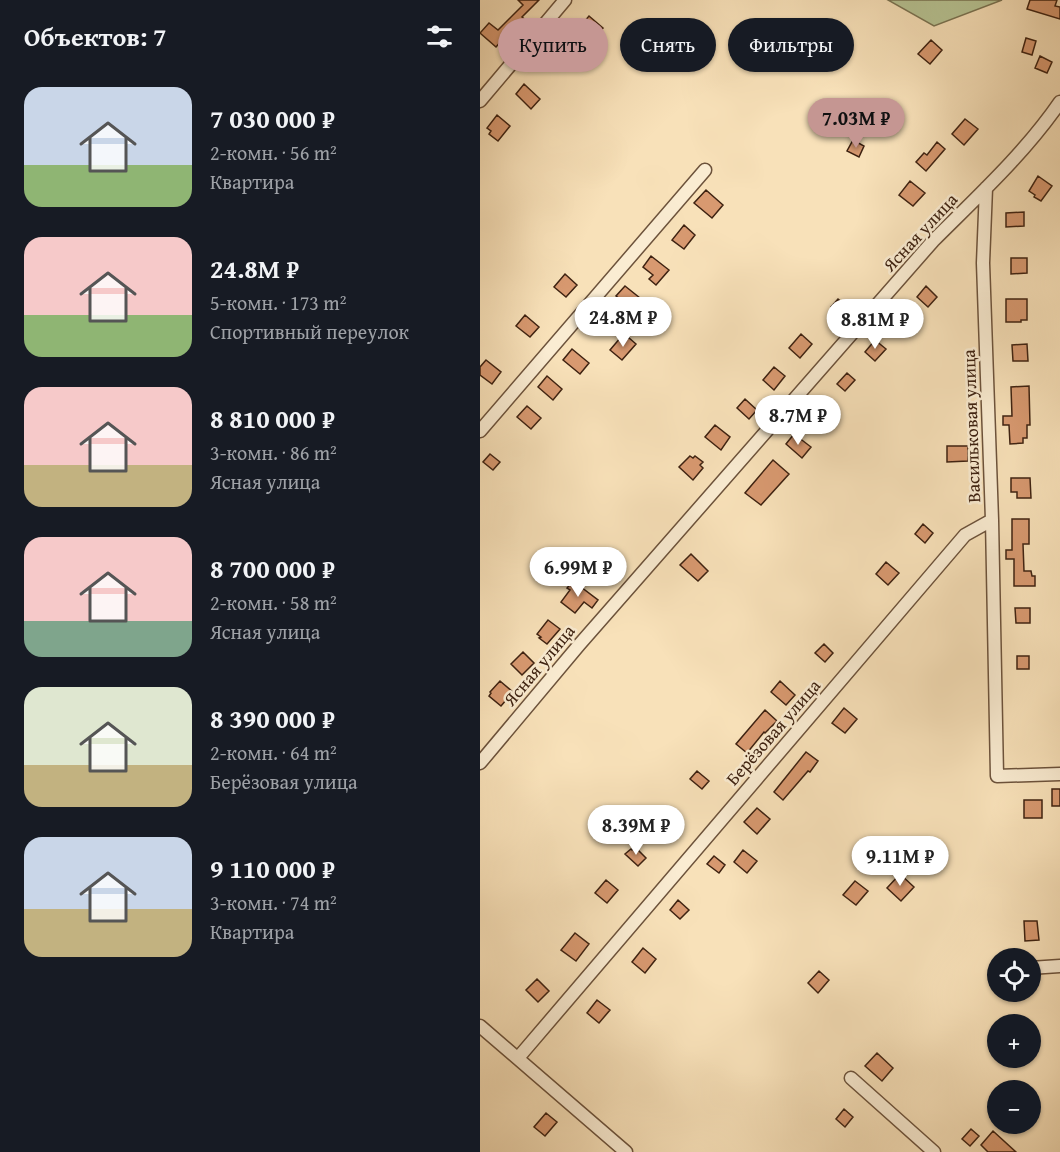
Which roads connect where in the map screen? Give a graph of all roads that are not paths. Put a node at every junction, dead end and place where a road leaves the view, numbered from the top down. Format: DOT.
graph roads {
  1 [pos="565,0"];
  2 [pos="480,101"];
  3 [pos="1060,102"];
  4 [pos="705,170"];
  5 [pos="986,188"];
  6 [pos="482,426"];
  7 [pos="992,520"];
  8 [pos="480,763"];
  9 [pos="1060,774"];
  10 [pos="1060,966"];
  11 [pos="1041,967"];
  12 [pos="480,1026"];
  13 [pos="518,1058"];
  14 [pos="851,1078"];
  15 [pos="626,1152"];
  16 [pos="934,1152"];
  1 -- 2 [label="street"];
  3 -- 5 [label="street"];
  4 -- 6 [label="street"];
  5 -- 7 [label="street, Васильковая улица"];
  5 -- 8 [label="street, Ясная улица"];
  7 -- 9 [label="street, Васильковая улица"];
  7 -- 13 [label="street, Берёзовая улица"];
  10 -- 11 [label="street"];
  12 -- 13 [label="street"];
  13 -- 15 [label="street"];
  14 -- 16 [label="street"];
}
